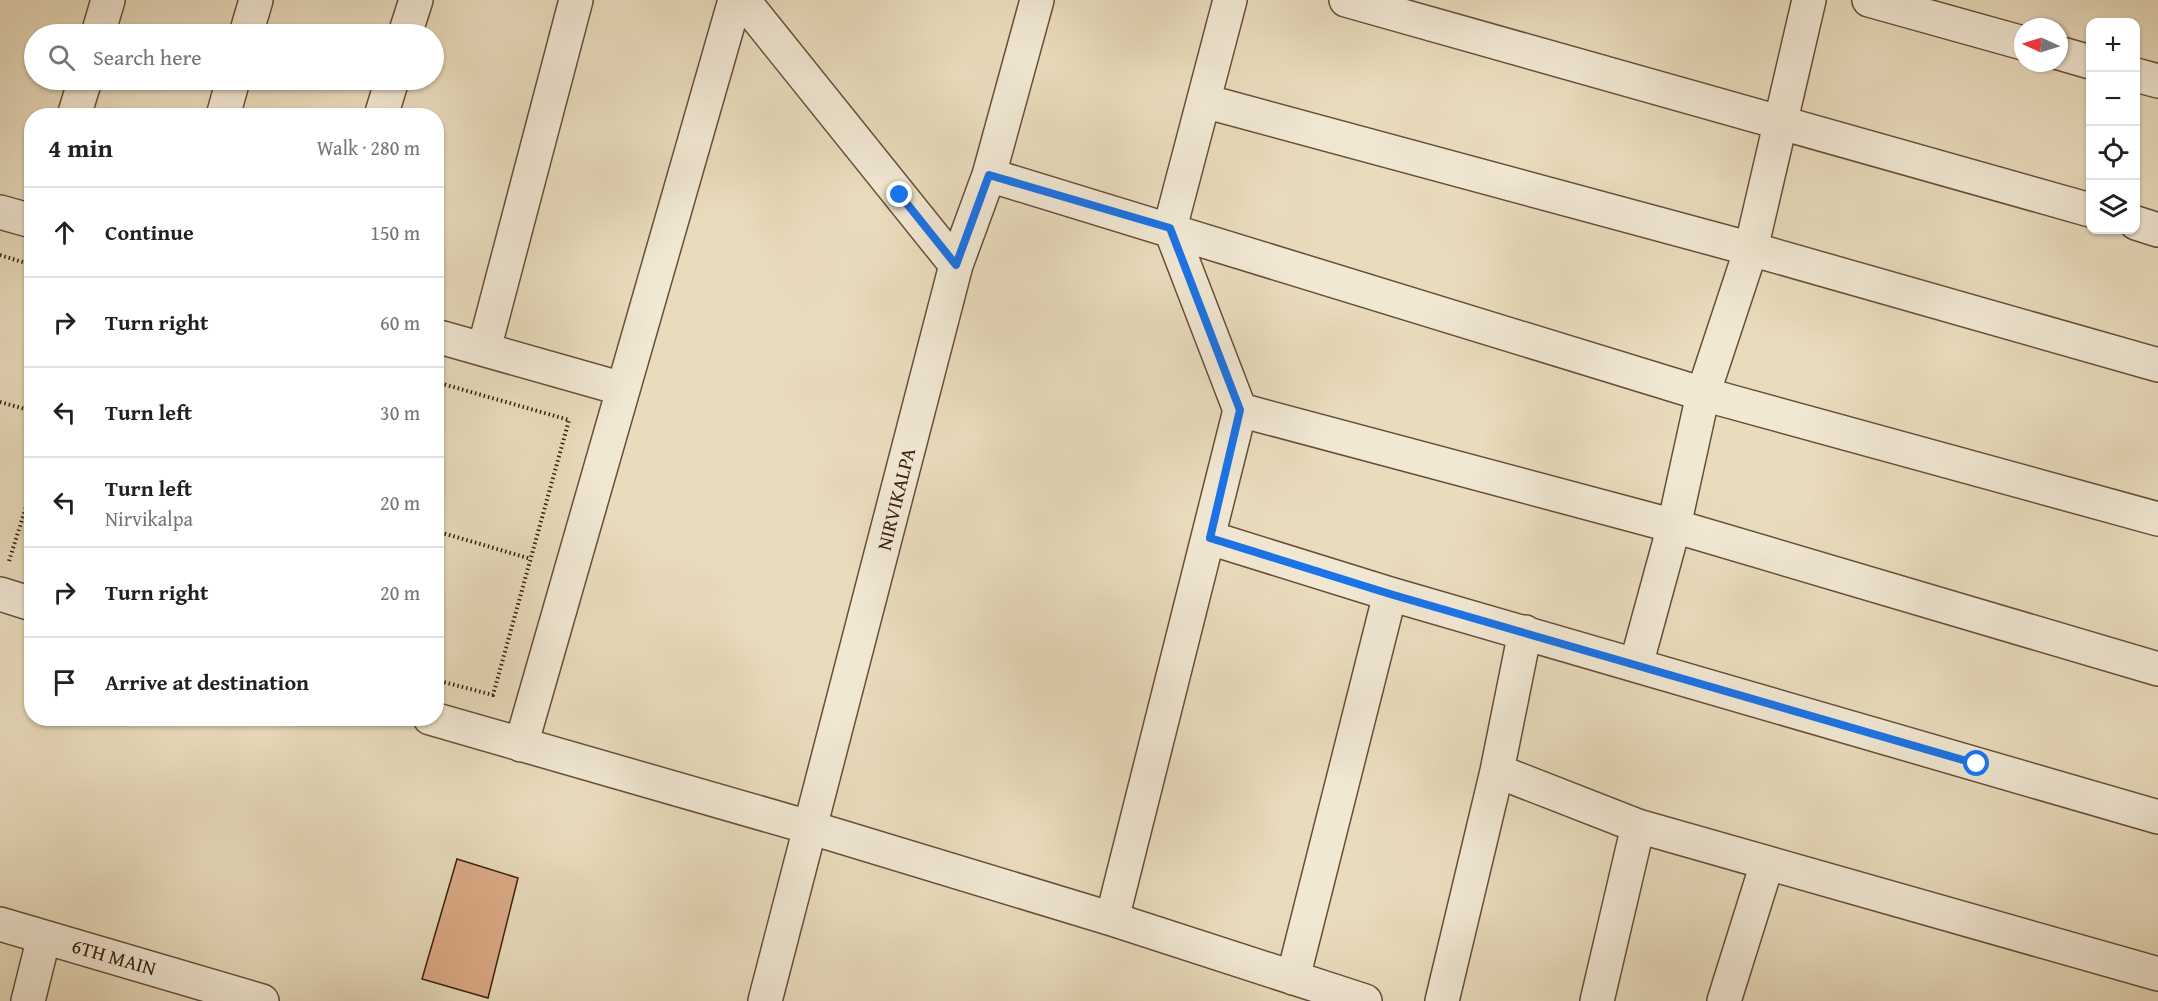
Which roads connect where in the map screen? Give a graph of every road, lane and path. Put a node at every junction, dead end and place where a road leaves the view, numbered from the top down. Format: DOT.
graph roads {
  1 [pos="108,0"];
  2 [pos="256,0"];
  3 [pos="416,0"];
  4 [pos="576,0"];
  5 [pos="735,0"];
  6 [pos="743,0"];
  7 [pos="1037,0"];
  8 [pos="1230,0"];
  9 [pos="1346,0"];
  10 [pos="1809,0"];
  11 [pos="1869,0"];
  12 [pos="101,24"];
  13 [pos="249,24"];
  14 [pos="408,24"];
  15 [pos="2014,40"];
  16 [pos="2068,56"];
  17 [pos="2086,61"];
  18 [pos="2140,76"];
  19 [pos="2158,81"];
  20 [pos="82,90"];
  21 [pos="230,90"];
  22 [pos="389,90"];
  23 [pos="1204,100"];
  24 [pos="76,108"];
  25 [pos="225,108"];
  26 [pos="383,108"];
  27 [pos="1780,122"];
  28 [pos="989,175"];
  29 [pos="2086,209"];
  30 [pos="0,212"];
  31 [pos="24,219"];
  32 [pos="2140,224"];
  33 [pos="1170,228"];
  34 [pos="2158,230"];
  35 [pos="1751,249"];
  36 [pos="0,255"];
  37 [pos="24,262"];
  38 [pos="956,265"];
  39 [pos="444,338"];
  40 [pos="483,349"];
  41 [pos="2158,365"];
  42 [pos="444,384"];
  43 [pos="623,389"];
  44 [pos="1703,394"];
  45 [pos="0,402"];
  46 [pos="24,409"];
  47 [pos="1240,410"];
  48 [pos="24,513"];
  49 [pos="2158,519"];
  50 [pos="1674,526"];
  51 [pos="444,533"];
  52 [pos="1210,538"];
  53 [pos="531,559"];
  54 [pos="9,561"];
  55 [pos="0,594"];
  56 [pos="1390,594"];
  57 [pos="24,602"];
  58 [pos="1526,632"];
  59 [pos="1636,665"];
  60 [pos="2158,669"];
  61 [pos="444,682"];
  62 [pos="444,722"];
  63 [pos="521,745"];
  64 [pos="1497,771"];
  65 [pos="2158,817"];
  66 [pos="1638,826"];
  67 [pos="812,828"];
  68 [pos="1767,864"];
  69 [pos="1112,919"];
  70 [pos="0,924"];
  71 [pos="44,937"];
  72 [pos="2158,974"];
  73 [pos="1293,978"];
  74 [pos="183,990"];
  75 [pos="28,1001"];
  76 [pos="262,1001"];
  77 [pos="765,1001"];
  78 [pos="1365,1001"];
  79 [pos="1442,1001"];
  80 [pos="1597,1001"];
  81 [pos="1724,1001"];
  1 -- 12 [label="street"];
  2 -- 13 [label="street"];
  3 -- 14 [label="street"];
  4 -- 40 [label="street"];
  5 -- 43 [label="street"];
  6 -- 38 [label="street"];
  7 -- 28 [label="street, NIRVIKALPA"];
  8 -- 23 [label="street"];
  9 -- 27 [label="street"];
  10 -- 27 [label="street"];
  11 -- 15 [label="street"];
  16 -- 17 [label="street"];
  18 -- 19 [label="street"];
  20 -- 24 [label="street"];
  21 -- 25 [label="street"];
  22 -- 26 [label="street"];
  23 -- 33 [label="street"];
  23 -- 35 [label="street"];
  27 -- 29 [label="street"];
  27 -- 35 [label="street"];
  28 -- 33 [label="street"];
  28 -- 38 [label="street, NIRVIKALPA"];
  30 -- 31 [label="street"];
  32 -- 34 [label="street"];
  33 -- 44 [label="street"];
  33 -- 47 [label="street"];
  35 -- 41 [label="street"];
  35 -- 44 [label="street"];
  36 -- 37 [label="path"];
  38 -- 67 [label="street, NIRVIKALPA"];
  39 -- 40 [label="street"];
  40 -- 43 [label="street"];
  42 -- 53 [label="path"];
  43 -- 63 [label="street"];
  44 -- 49 [label="street"];
  44 -- 50 [label="street"];
  45 -- 46 [label="path"];
  47 -- 50 [label="street"];
  47 -- 52 [label="street"];
  48 -- 54 [label="path"];
  50 -- 59 [label="street"];
  50 -- 60 [label="street"];
  51 -- 53 [label="path"];
  52 -- 56 [label="street"];
  52 -- 69 [label="street"];
  53 -- 61 [label="path"];
  55 -- 57 [label="street"];
  56 -- 58 [label="street"];
  56 -- 73 [label="street"];
  58 -- 59 [label="street"];
  58 -- 64 [label="street"];
  59 -- 65 [label="street"];
  62 -- 63 [label="street"];
  63 -- 67 [label="street"];
  64 -- 66 [label="street"];
  64 -- 79 [label="street"];
  66 -- 68 [label="street"];
  66 -- 80 [label="street"];
  67 -- 69 [label="street"];
  67 -- 77 [label="street, NIRVIKALPA"];
  68 -- 72 [label="street"];
  68 -- 81 [label="street"];
  69 -- 73 [label="street"];
  70 -- 71 [label="street, 6TH MAIN"];
  71 -- 74 [label="street, 6TH MAIN"];
  71 -- 75 [label="street"];
  73 -- 78 [label="street"];
  74 -- 76 [label="street, 6TH MAIN"];
}
